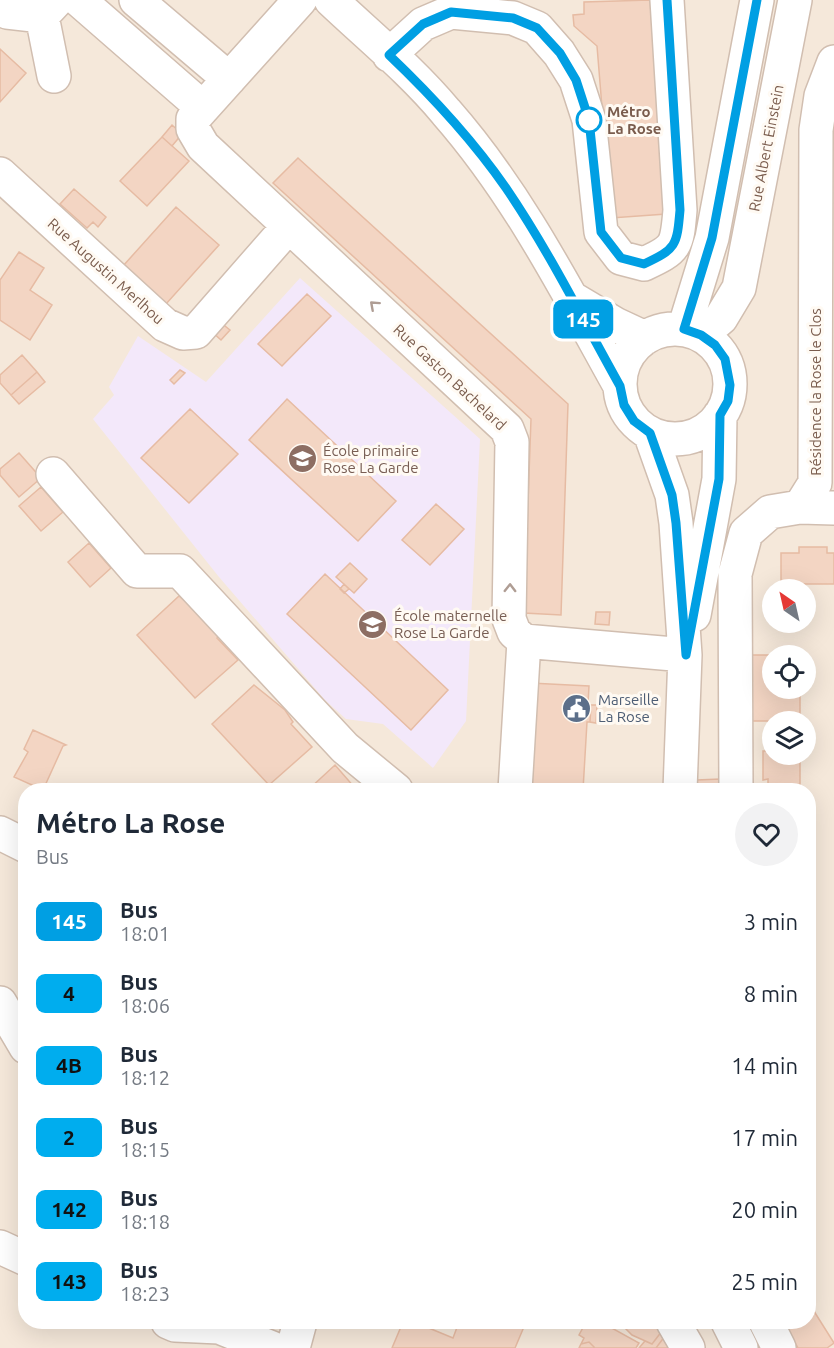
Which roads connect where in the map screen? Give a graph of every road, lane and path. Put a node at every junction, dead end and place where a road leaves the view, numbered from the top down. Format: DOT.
graph roads {
  1 [pos="79,0"];
  2 [pos="136,0"];
  3 [pos="300,0"];
  4 [pos="331,0"];
  5 [pos="667,0"];
  6 [pos="757,0"];
  7 [pos="795,0"];
  8 [pos="0,8"];
  9 [pos="49,8"];
  10 [pos="389,55"];
  11 [pos="834,62"];
  12 [pos="54,76"];
  13 [pos="229,79"];
  14 [pos="203,108"];
  15 [pos="0,174"];
  16 [pos="288,227"];
  17 [pos="735,296"];
  18 [pos="572,298"];
  19 [pos="692,332"];
  20 [pos="645,338"];
  21 [pos="725,359"];
  22 [pos="620,386"];
  23 [pos="720,415"];
  24 [pos="650,433"];
  25 [pos="53,474"];
  26 [pos="800,507"];
  27 [pos="834,508"];
  28 [pos="524,641"];
  29 [pos="686,655"];
  30 [pos="388,783"];
  31 [pos="515,783"];
  32 [pos="680,783"];
  33 [pos="736,783"];
  34 [pos="0,833"];
  35 [pos="18,842"];
  36 [pos="0,1003"];
  37 [pos="18,1033"];
  38 [pos="0,1247"];
  39 [pos="18,1255"];
  40 [pos="231,1329"];
  41 [pos="298,1329"];
  42 [pos="677,1329"];
  43 [pos="732,1329"];
  44 [pos="770,1329"];
  45 [pos="272,1348"];
  46 [pos="293,1348"];
  47 [pos="688,1348"];
  48 [pos="741,1348"];
  49 [pos="779,1348"];
  1 -- 14 [label="street"];
  2 -- 13 [label="street"];
  3 -- 13 [label="street, Rue Gaston Bachelard"];
  4 -- 10 [label="street"];
  5 -- 10 [label="street"];
  6 -- 19 [label="street"];
  7 -- 17 [label="street, Rue Albert Einstein"];
  8 -- 9 [label="street"];
  9 -- 12 [label="street"];
  10 -- 18 [label="street"];
  11 -- 26 [label="street, Résidence la Rose le Clos"];
  13 -- 14 [label="street, Rue Gaston Bachelard"];
  14 -- 16 [label="street, Rue Gaston Bachelard"];
  15 -- 16 [label="street, Rue Augustin Merlhou"];
  28 -- 16 [label="street, Rue Gaston Bachelard, one-way"];
  17 -- 19 [label="street, Rue Albert Einstein"];
  17 -- 21 [label="street, Rue Albert Einstein"];
  18 -- 20 [label="street"];
  18 -- 22 [label="street"];
  19 -- 20 [label="street"];
  19 -- 21 [label="street"];
  20 -- 22 [label="street"];
  21 -- 23 [label="street"];
  22 -- 24 [label="street"];
  23 -- 24 [label="street"];
  23 -- 29 [label="street"];
  24 -- 29 [label="street"];
  25 -- 30 [label="street"];
  26 -- 27 [label="street"];
  26 -- 33 [label="street"];
  28 -- 29 [label="street"];
  28 -- 31 [label="street"];
  29 -- 32 [label="street"];
  34 -- 35 [label="street"];
  36 -- 37 [label="street"];
  38 -- 39 [label="street"];
  40 -- 45 [label="street"];
  41 -- 46 [label="street"];
  42 -- 47 [label="street"];
  43 -- 48 [label="street"];
  44 -- 49 [label="street"];
}
